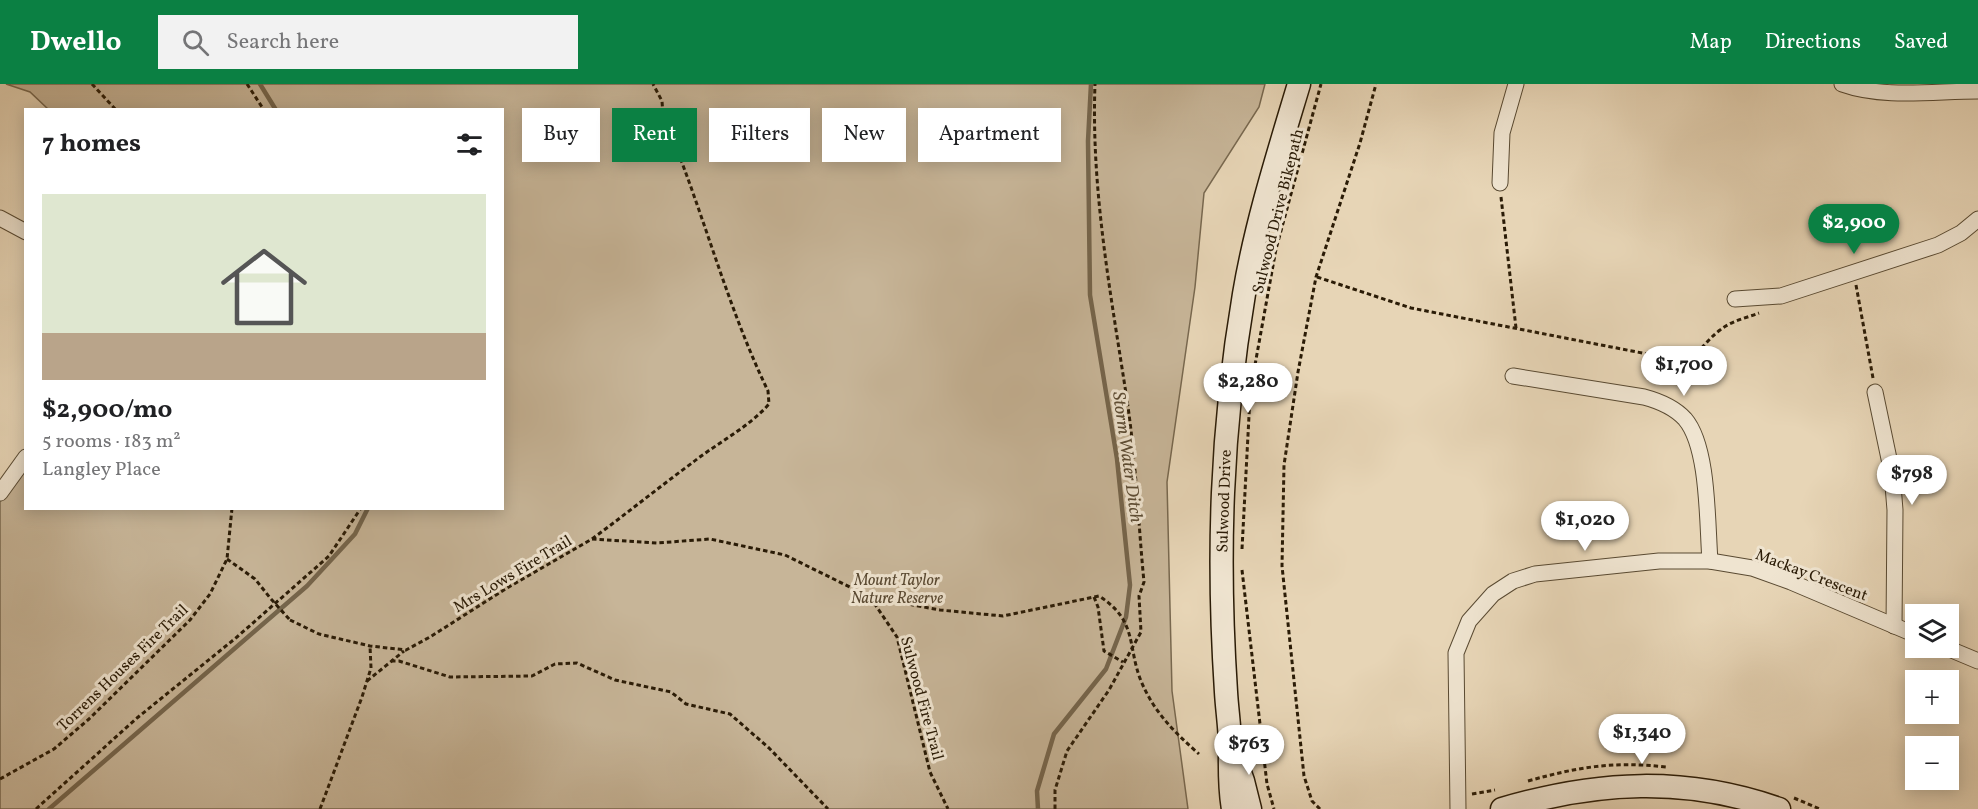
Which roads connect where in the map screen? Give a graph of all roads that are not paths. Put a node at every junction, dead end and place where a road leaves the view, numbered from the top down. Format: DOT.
graph roads {
  1 [pos="1299,84"];
  2 [pos="1516,84"];
  3 [pos="1842,84"];
  4 [pos="1978,91"];
  5 [pos="1500,183"];
  6 [pos="0,218"];
  7 [pos="1978,219"];
  8 [pos="24,231"];
  9 [pos="1735,299"];
  10 [pos="1513,376"];
  11 [pos="1875,392"];
  12 [pos="24,460"];
  13 [pos="0,493"];
  14 [pos="1710,561"];
  15 [pos="1893,626"];
  16 [pos="1905,631"];
  17 [pos="1959,653"];
  18 [pos="1978,661"];
  19 [pos="1230,746"];
  20 [pos="1243,781"];
  21 [pos="1233,809"];
  22 [pos="1250,809"];
  23 [pos="1258,809"];
  24 [pos="1458,809"];
  25 [pos="1502,809"];
  26 [pos="1779,809"];
  1 -- 19 [label="main road, Sulwood Drive"];
  2 -- 5 [label="street"];
  3 -- 4 [label="street"];
  6 -- 8 [label="street"];
  7 -- 9 [label="street"];
  10 -- 14 [label="street"];
  11 -- 15 [label="street"];
  12 -- 13 [label="street"];
  14 -- 15 [label="street, Mackay Crescent"];
  14 -- 24 [label="street, Mackay Crescent"];
  15 -- 16 [label="street, Mackay Crescent"];
  17 -- 18 [label="street"];
  19 -- 20 [label="main road, Sulwood Drive"];
  19 -- 21 [label="main road, Sulwood Drive"];
  20 -- 22 [label="main road, Sulwood Drive"];
  20 -- 23 [label="main road"];
  25 -- 26 [label="main road"];
}
